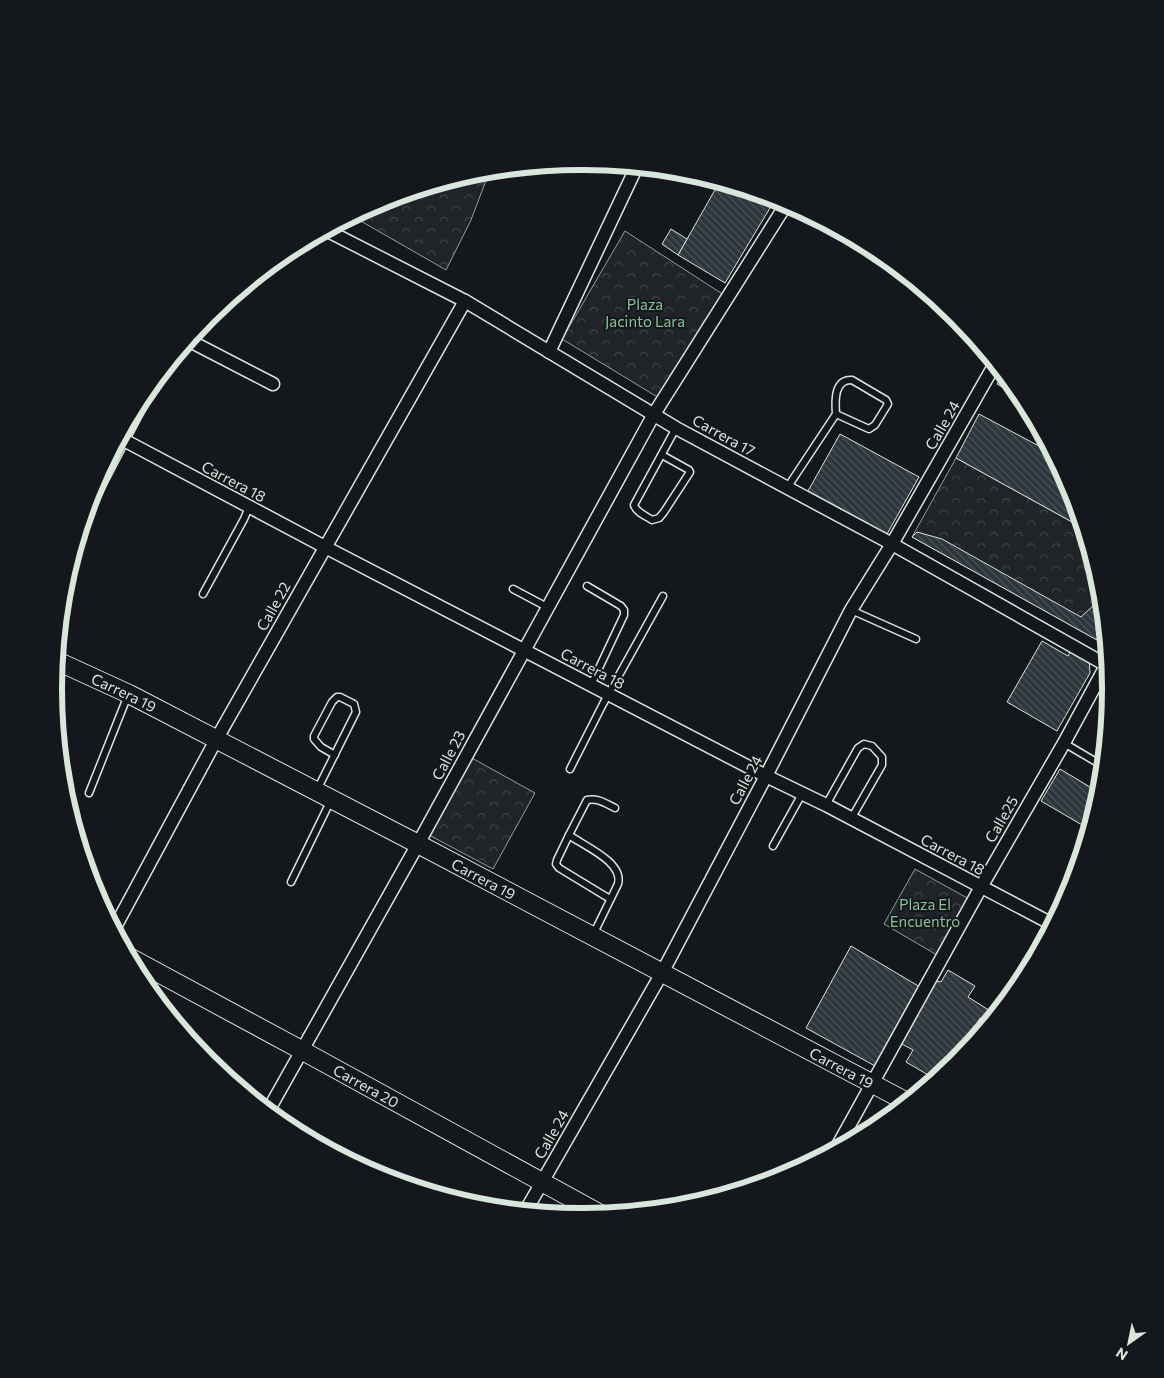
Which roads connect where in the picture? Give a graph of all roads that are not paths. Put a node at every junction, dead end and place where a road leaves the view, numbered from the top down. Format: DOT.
graph roads {
  1 [pos="634,173"];
  2 [pos="783,210"];
  3 [pos="333,233"];
  4 [pos="464,301"];
  5 [pos="194,343"];
  6 [pos="549,352"];
  7 [pos="992,370"];
  8 [pos="273,384"];
  9 [pos="654,414"];
  10 [pos="836,414"];
  11 [pos="676,428"];
  12 [pos="126,441"];
  13 [pos="662,455"];
  14 [pos="787,488"];
  15 [pos="249,507"];
  16 [pos="892,544"];
  17 [pos="325,547"];
  18 [pos="587,586"];
  19 [pos="513,589"];
  20 [pos="203,594"];
  21 [pos="663,596"];
  22 [pos="547,608"];
  23 [pos="851,610"];
  24 [pos="916,639"];
  25 [pos="523,650"];
  26 [pos="1100,660"];
  27 [pos="63,664"];
  28 [pos="1101,675"];
  29 [pos="591,684"];
  30 [pos="128,694"];
  31 [pos="609,695"];
  32 [pos="216,740"];
  33 [pos="1064,743"];
  34 [pos="335,755"];
  35 [pos="1096,762"];
  36 [pos="570,769"];
  37 [pos="766,776"];
  38 [pos="89,793"];
  39 [pos="802,794"];
  40 [pos="324,796"];
  41 [pos="826,805"];
  42 [pos="615,808"];
  43 [pos="851,819"];
  44 [pos="569,835"];
  45 [pos="418,844"];
  46 [pos="772,846"];
  47 [pos="292,882"];
  48 [pos="981,887"];
  49 [pos="610,899"];
  50 [pos="1047,921"];
  51 [pos="118,922"];
  52 [pos="593,936"];
  53 [pos="141,963"];
  54 [pos="662,973"];
  55 [pos="303,1051"];
  56 [pos="873,1083"];
  57 [pos="901,1099"];
  58 [pos="271,1105"];
  59 [pos="841,1139"];
  60 [pos="541,1183"];
  61 [pos="529,1205"];
  62 [pos="588,1208"];
  1 -- 6 [label="street"];
  2 -- 9 [label="street, Calle 23"];
  3 -- 4 [label="street, Carrera 17"];
  4 -- 6 [label="street, Carrera 17"];
  4 -- 17 [label="street, Calle 22"];
  5 -- 8 [label="street"];
  6 -- 9 [label="street, Carrera 17"];
  7 -- 16 [label="street, Calle 24"];
  9 -- 11 [label="street, Carrera 17"];
  9 -- 22 [label="street, Calle 23"];
  10 -- 10 [label="lane"];
  10 -- 14 [label="lane"];
  11 -- 13 [label="lane"];
  11 -- 14 [label="street, Carrera 17"];
  12 -- 15 [label="street, Carrera 18"];
  13 -- 13 [label="lane"];
  14 -- 16 [label="street, Carrera 17"];
  15 -- 17 [label="street, Carrera 18"];
  15 -- 20 [label="lane"];
  16 -- 23 [label="street, Calle 24"];
  16 -- 26 [label="street, Carrera 17"];
  17 -- 25 [label="street, Carrera 18"];
  17 -- 32 [label="street, Calle 22"];
  18 -- 29 [label="lane"];
  19 -- 22 [label="lane"];
  21 -- 31 [label="lane"];
  22 -- 25 [label="street, Calle 23"];
  23 -- 24 [label="lane"];
  23 -- 37 [label="street, Calle 24"];
  25 -- 29 [label="street, Carrera 18"];
  25 -- 45 [label="street, Calle 23"];
  27 -- 30 [label="street, Carrera 19"];
  28 -- 33 [label="street, Calle25"];
  29 -- 31 [label="street, Carrera 18"];
  30 -- 32 [label="street, Carrera 19"];
  30 -- 38 [label="lane"];
  31 -- 36 [label="lane"];
  31 -- 37 [label="street, Carrera 18"];
  32 -- 40 [label="street, Carrera 19"];
  32 -- 51 [label="street, Calle 22"];
  33 -- 35 [label="lane"];
  33 -- 48 [label="street, Calle25"];
  34 -- 34 [label="lane"];
  34 -- 40 [label="lane"];
  37 -- 39 [label="street, Carrera 18"];
  37 -- 54 [label="street, Calle 24"];
  39 -- 41 [label="street, Carrera 18"];
  39 -- 46 [label="lane"];
  40 -- 45 [label="street, Carrera 19"];
  40 -- 47 [label="lane"];
  41 -- 43 [label="street, Carrera 18"];
  41 -- 43 [label="lane"];
  42 -- 44 [label="lane"];
  43 -- 48 [label="street, Carrera 18"];
  44 -- 49 [label="lane"];
  44 -- 49 [label="lane"];
  45 -- 52 [label="street, Carrera 19"];
  45 -- 55 [label="street, Calle 23"];
  48 -- 50 [label="street, Carrera 18"];
  48 -- 56 [label="street, Calle25"];
  49 -- 52 [label="lane"];
  52 -- 54 [label="street, Carrera 19"];
  53 -- 55 [label="street, Carrera 20"];
  54 -- 56 [label="street, Carrera 19"];
  54 -- 60 [label="street, Calle 24"];
  55 -- 58 [label="street, Calle 23"];
  55 -- 60 [label="street, Carrera 20"];
  56 -- 57 [label="street, Carrera 19"];
  56 -- 59 [label="street, Calle25"];
  60 -- 61 [label="street, Calle 24"];
  60 -- 62 [label="street, Carrera 20"];
}
